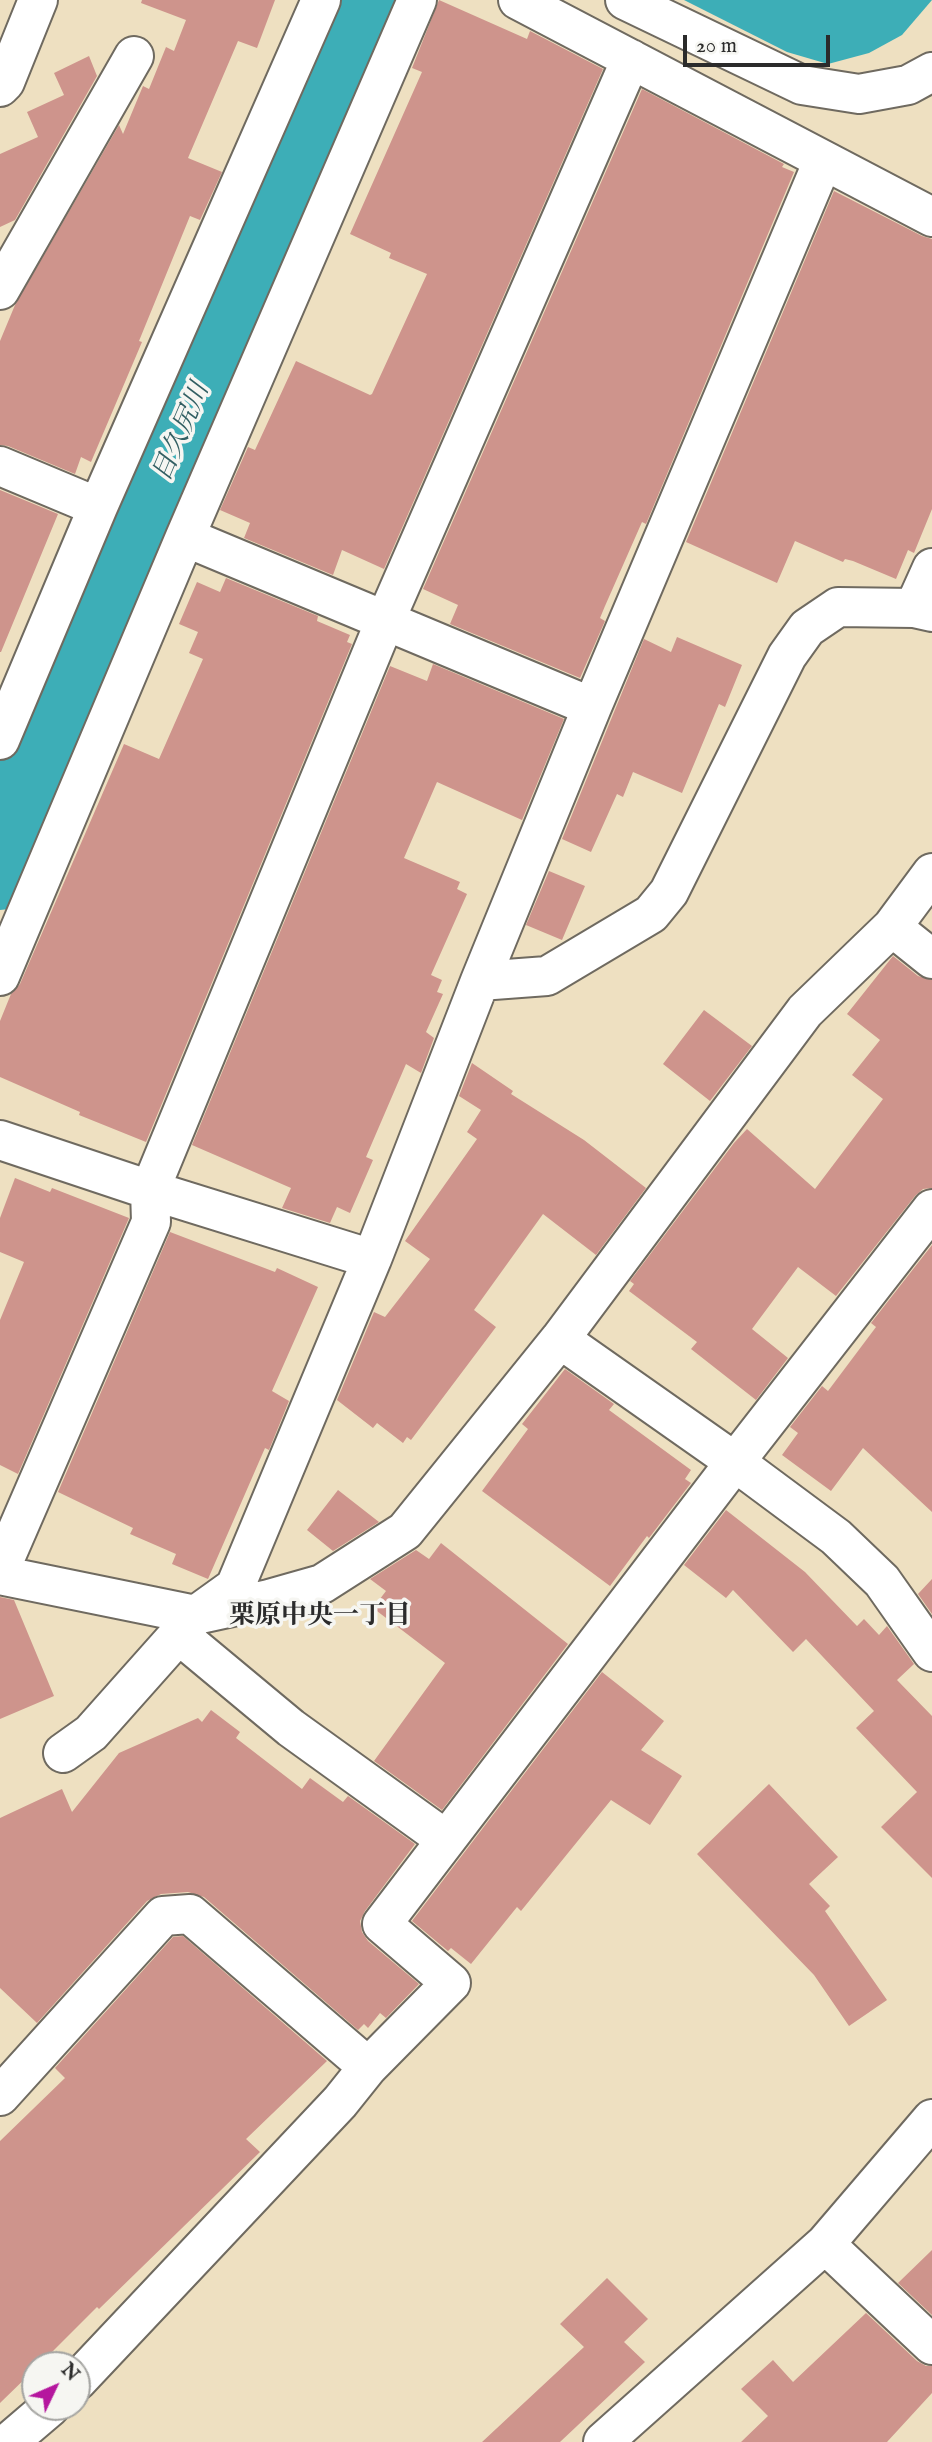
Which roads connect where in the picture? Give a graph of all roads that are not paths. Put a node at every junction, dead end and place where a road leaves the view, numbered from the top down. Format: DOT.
graph roads {
  1 [pos="37,0"];
  2 [pos="321,0"];
  3 [pos="417,0"];
  4 [pos="518,0"];
  5 [pos="625,0"];
  6 [pos="134,56"];
  7 [pos="631,59"];
  8 [pos="932,72"];
  9 [pos="0,87"];
  10 [pos="822,161"];
  11 [pos="932,217"];
  12 [pos="0,290"];
  13 [pos="0,466"];
  14 [pos="98,507"];
  15 [pos="185,537"];
  16 [pos="932,568"];
  17 [pos="923,610"];
  18 [pos="385,621"];
  19 [pos="592,707"];
  20 [pos="0,740"];
  21 [pos="932,873"];
  22 [pos="892,927"];
  23 [pos="932,959"];
  24 [pos="0,976"];
  25 [pos="480,981"];
  26 [pos="0,1140"];
  27 [pos="150,1190"];
  28 [pos="932,1209"];
  29 [pos="372,1259"];
  30 [pos="560,1339"];
  31 [pos="735,1462"];
  32 [pos="0,1572"];
  33 [pos="187,1624"];
  34 [pos="932,1653"];
  35 [pos="63,1753"];
  36 [pos="445,1839"];
  37 [pos="368,2067"];
  38 [pos="0,2096"];
  39 [pos="932,2119"];
  40 [pos="825,2244"];
  41 [pos="932,2345"];
  42 [pos="91,2366"];
  43 [pos="34,2421"];
  44 [pos="9,2442"];
  45 [pos="603,2442"];
  1 -- 9 [label="street"];
  2 -- 14 [label="street"];
  3 -- 15 [label="street"];
  4 -- 7 [label="street"];
  5 -- 8 [label="street"];
  6 -- 12 [label="street"];
  7 -- 10 [label="street"];
  7 -- 18 [label="street"];
  10 -- 11 [label="street"];
  10 -- 19 [label="street"];
  13 -- 14 [label="street"];
  14 -- 20 [label="street"];
  15 -- 18 [label="street"];
  15 -- 24 [label="street"];
  16 -- 17 [label="street"];
  17 -- 25 [label="street"];
  18 -- 19 [label="street"];
  18 -- 27 [label="street"];
  19 -- 25 [label="street"];
  21 -- 22 [label="street"];
  22 -- 23 [label="street"];
  22 -- 30 [label="street"];
  25 -- 29 [label="street"];
  26 -- 27 [label="street"];
  27 -- 29 [label="street"];
  27 -- 32 [label="street"];
  28 -- 31 [label="street"];
  29 -- 33 [label="street"];
  30 -- 31 [label="street"];
  30 -- 33 [label="street"];
  31 -- 34 [label="street"];
  31 -- 36 [label="street"];
  32 -- 33 [label="street"];
  33 -- 35 [label="street"];
  33 -- 36 [label="street"];
  36 -- 37 [label="street"];
  37 -- 38 [label="street"];
  37 -- 42 [label="street"];
  39 -- 40 [label="street"];
  40 -- 41 [label="street"];
  40 -- 45 [label="street"];
  43 -- 44 [label="street"];
}
